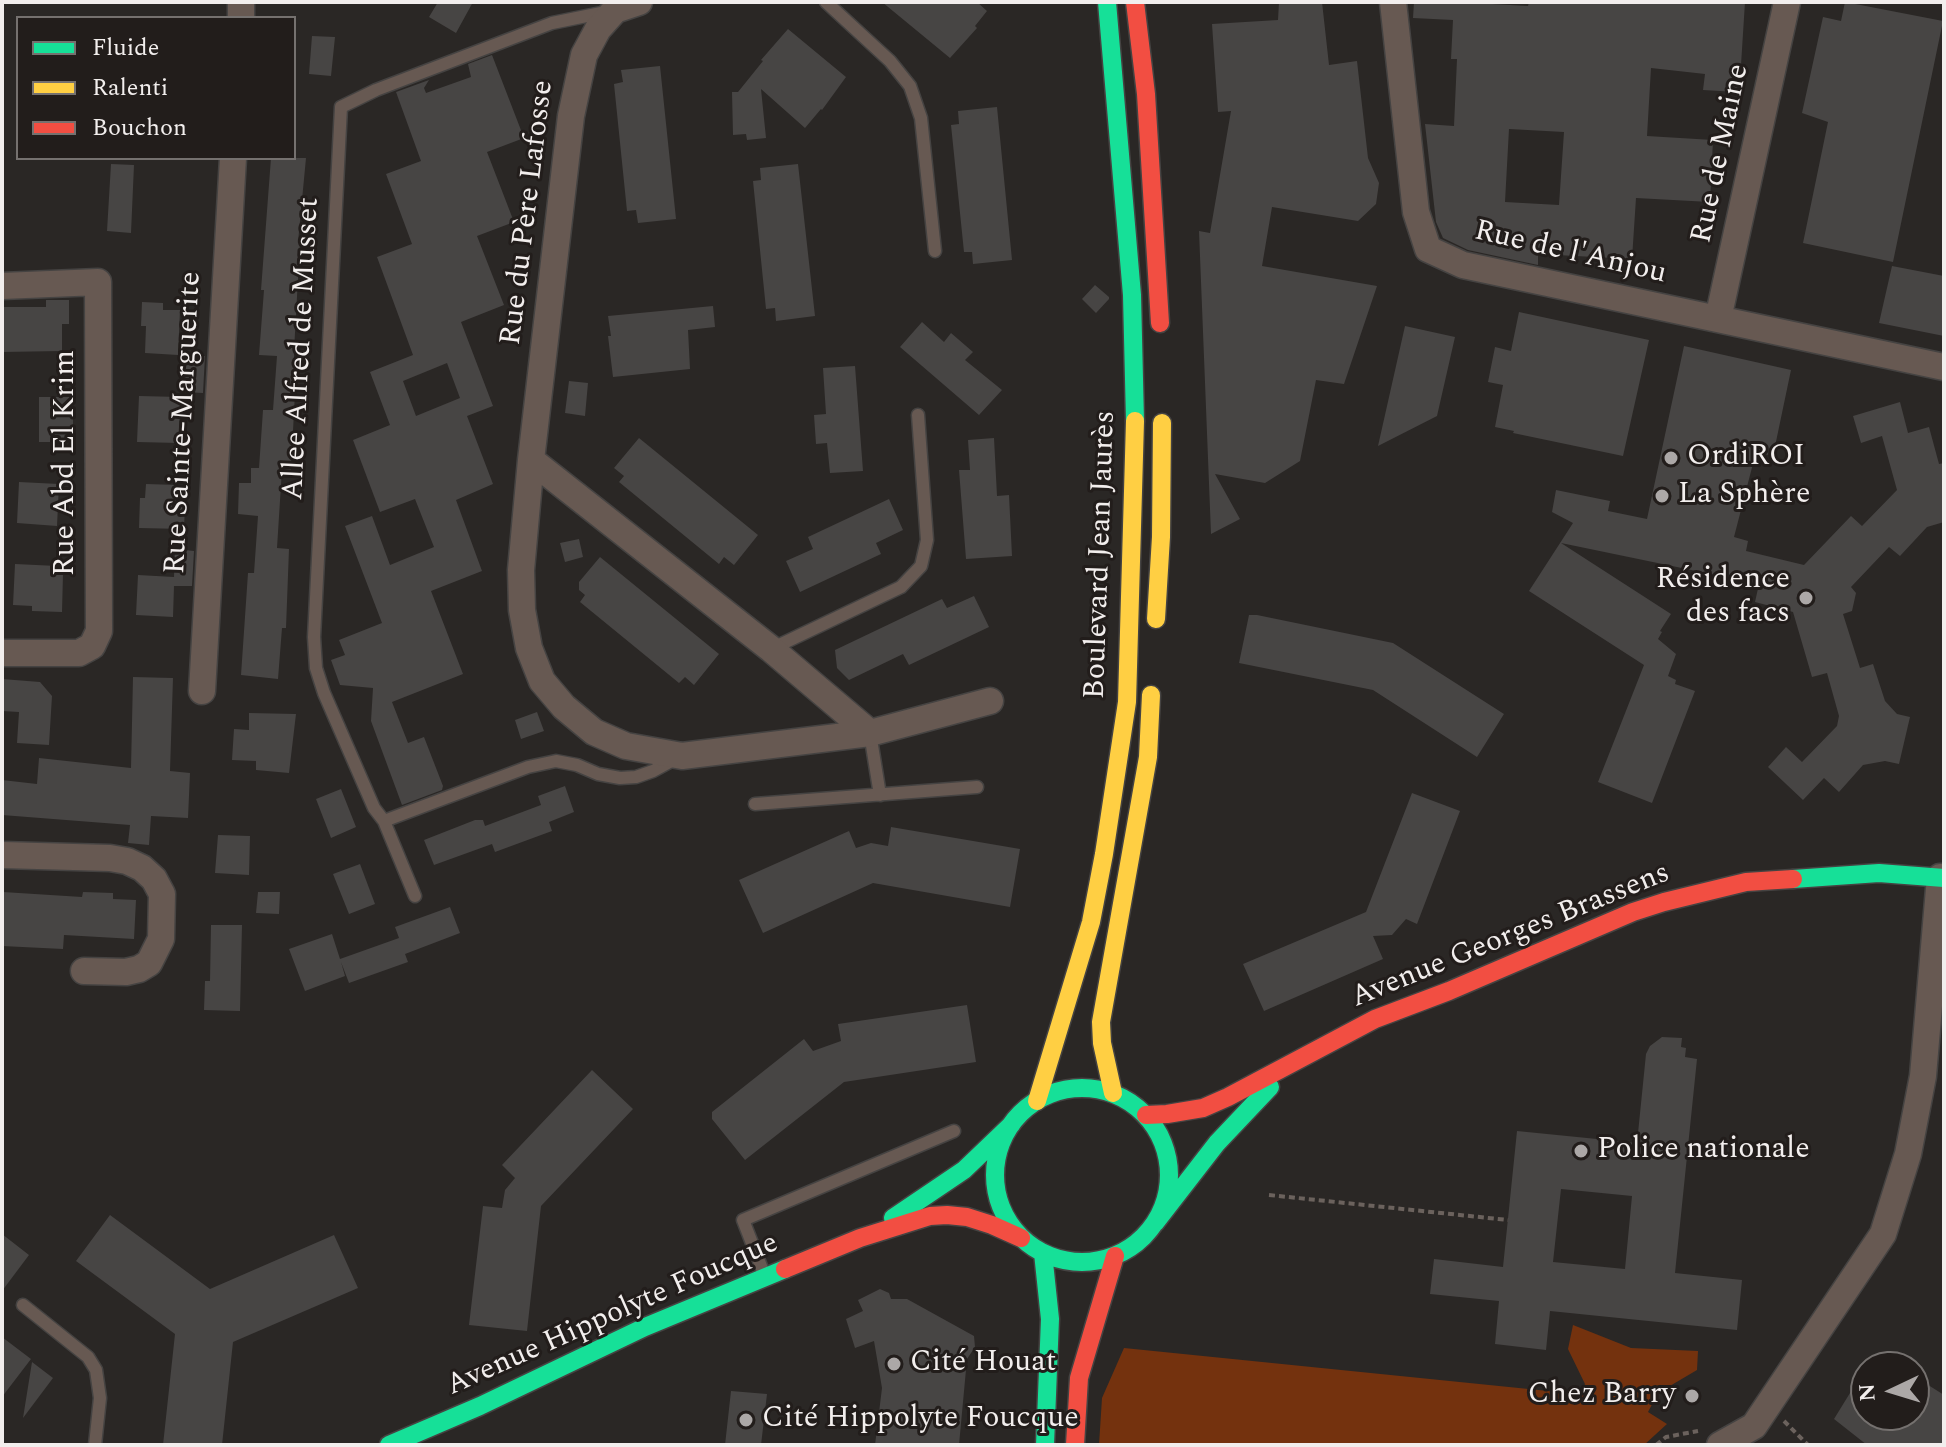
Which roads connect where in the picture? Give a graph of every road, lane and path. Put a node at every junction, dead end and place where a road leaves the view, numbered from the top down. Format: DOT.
graph roads {
  1 [pos="826,2"];
  2 [pos="1107,2"];
  3 [pos="1135,2"];
  4 [pos="1393,2"];
  5 [pos="1787,2"];
  6 [pos="627,6"];
  7 [pos="233,160"];
  8 [pos="935,251"];
  9 [pos="2,286"];
  10 [pos="1718,319"];
  11 [pos="1161,339"];
  12 [pos="1944,367"];
  13 [pos="1162,403"];
  14 [pos="918,415"];
  15 [pos="531,460"];
  16 [pos="1155,631"];
  17 [pos="771,649"];
  18 [pos="2,653"];
  19 [pos="1152,678"];
  20 [pos="202,691"];
  21 [pos="990,701"];
  22 [pos="870,733"];
  23 [pos="682,756"];
  24 [pos="977,787"];
  25 [pos="880,795"];
  26 [pos="755,804"];
  27 [pos="384,821"];
  28 [pos="2,855"];
  29 [pos="1942,870"];
  30 [pos="415,896"];
  31 [pos="84,971"];
  32 [pos="1296,1060"];
  33 [pos="1113,1093"];
  34 [pos="1037,1101"];
  35 [pos="1146,1115"];
  36 [pos="1011,1125"];
  37 [pos="954,1131"];
  38 [pos="1269,1195"];
  39 [pos="1508,1220"];
  40 [pos="1155,1223"];
  41 [pos="860,1238"];
  42 [pos="1021,1238"];
  43 [pos="1043,1253"];
  44 [pos="1115,1256"];
  45 [pos="765,1277"];
  46 [pos="23,1305"];
  47 [pos="1753,1436"];
  48 [pos="95,1445"];
  49 [pos="389,1445"];
  50 [pos="1045,1445"];
  51 [pos="1075,1445"];
  52 [pos="1720,1445"];
  1 -- 8 [label="lane"];
  2 -- 34 [label="main road, Boulevard Jean Jaurès"];
  3 -- 11 [label="main road"];
  4 -- 10 [label="street, Rue de l'Anjou"];
  5 -- 10 [label="street, Rue de Maine"];
  6 -- 15 [label="street, Rue du Père Lafosse"];
  6 -- 27 [label="lane, Allee Alfred de Musset"];
  7 -- 20 [label="street, Rue Sainte-Marguerite"];
  9 -- 18 [label="street, Rue Abd El Krim"];
  10 -- 12 [label="street, Rue de l'Anjou"];
  13 -- 16 [label="main road, Boulevard Jean Jaurès"];
  14 -- 17 [label="lane"];
  15 -- 17 [label="street"];
  15 -- 23 [label="street, Rue du Père Lafosse"];
  17 -- 22 [label="street"];
  19 -- 33 [label="main road, Boulevard Jean Jaurès"];
  21 -- 22 [label="street, Rue du Père Lafosse"];
  22 -- 23 [label="street, Rue du Père Lafosse"];
  22 -- 25 [label="lane"];
  23 -- 27 [label="lane"];
  24 -- 25 [label="lane"];
  25 -- 26 [label="lane"];
  27 -- 30 [label="lane, Allee Alfred de Musset"];
  28 -- 31 [label="street"];
  29 -- 32 [label="main road, Avenue Georges Brassens"];
  29 -- 47 [label="street"];
  32 -- 35 [label="main road, Avenue Georges Brassens"];
  32 -- 40 [label="main road, Avenue Georges Brassens"];
  33 -- 34 [label="main road"];
  33 -- 35 [label="main road"];
  34 -- 36 [label="main road"];
  35 -- 40 [label="main road"];
  36 -- 41 [label="main road, Avenue Hippolyte Foucque"];
  36 -- 42 [label="main road"];
  37 -- 45 [label="lane"];
  38 -- 39 [label="path"];
  40 -- 44 [label="main road"];
  41 -- 42 [label="main road, Avenue Hippolyte Foucque"];
  41 -- 45 [label="main road, Avenue Hippolyte Foucque"];
  42 -- 43 [label="main road"];
  43 -- 44 [label="main road"];
  43 -- 50 [label="main road"];
  44 -- 51 [label="main road"];
  45 -- 49 [label="main road, Avenue Hippolyte Foucque"];
  46 -- 48 [label="lane"];
  47 -- 52 [label="street"];
}
